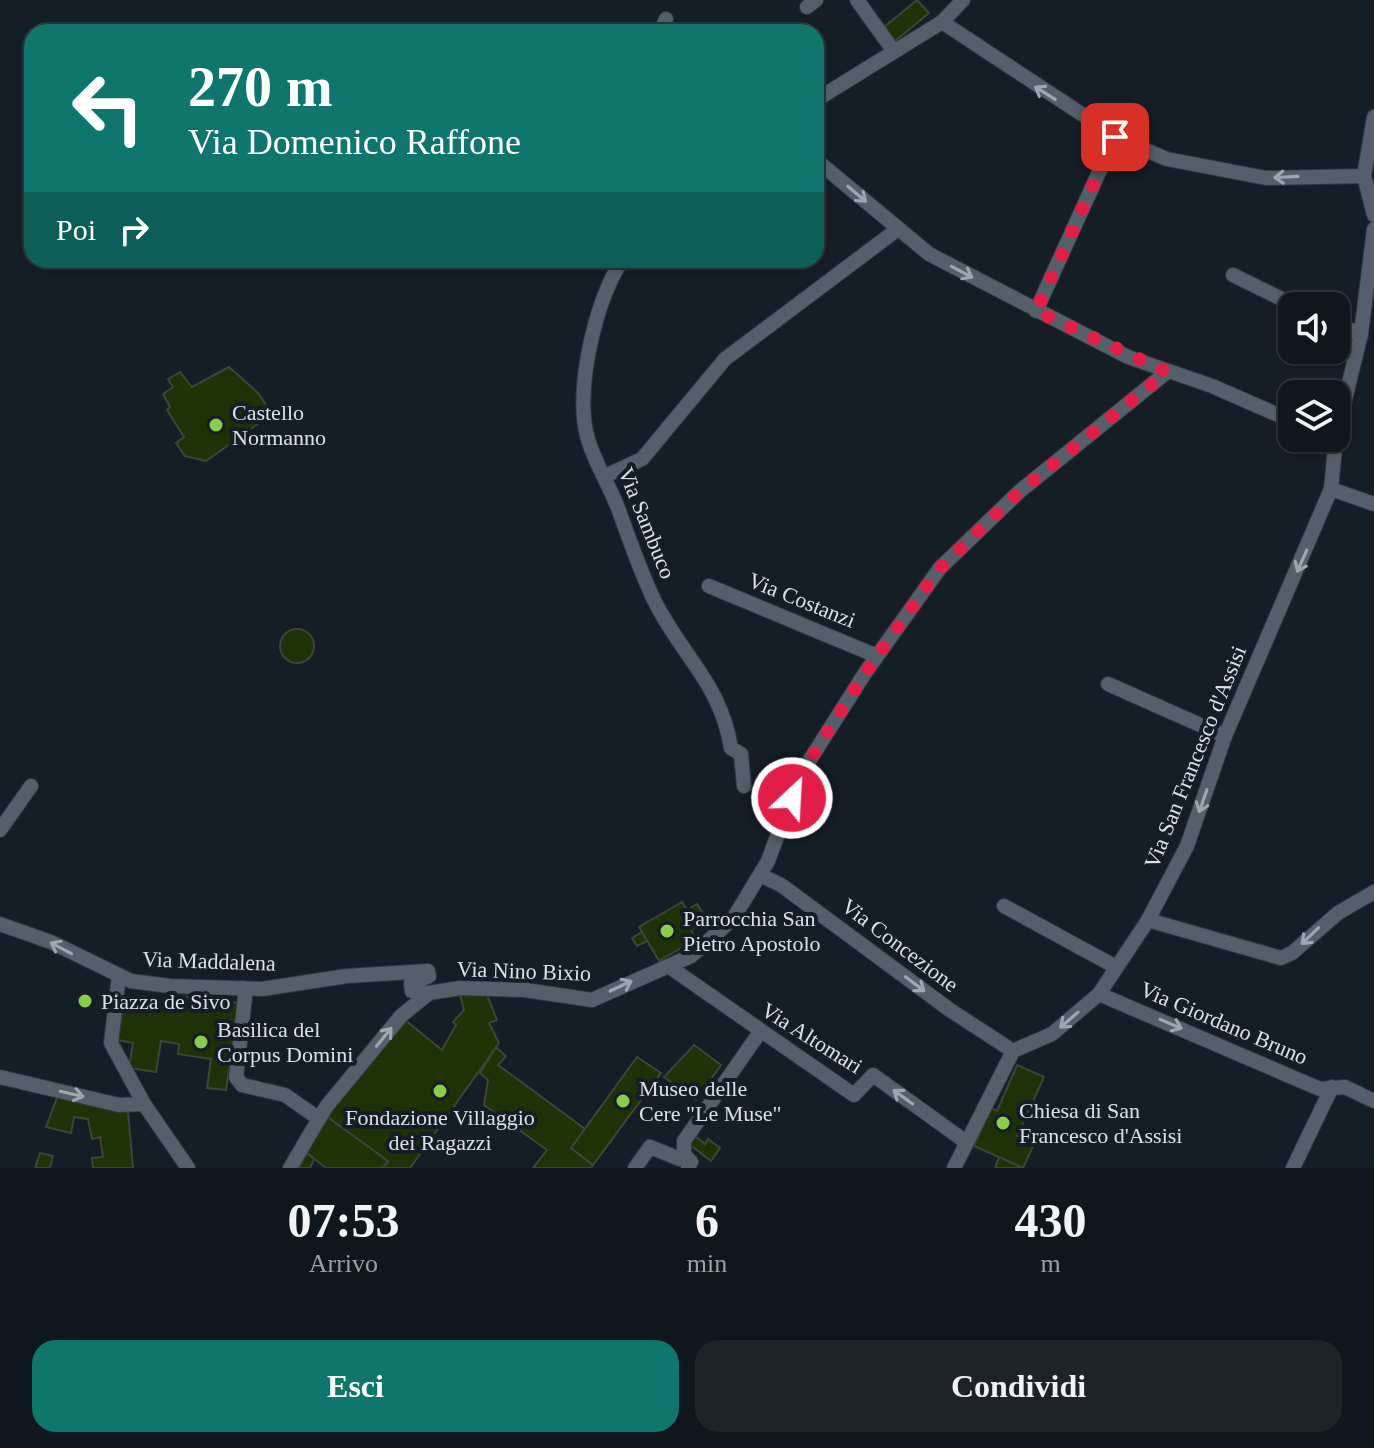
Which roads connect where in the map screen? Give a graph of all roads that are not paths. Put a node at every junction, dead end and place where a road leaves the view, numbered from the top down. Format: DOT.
graph roads {
  1 [pos="857,0"];
  2 [pos="963,0"];
  3 [pos="942,22"];
  4 [pos="893,50"];
  5 [pos="824,95"];
  6 [pos="1374,117"];
  7 [pos="1115,137"];
  8 [pos="824,167"];
  9 [pos="1364,176"];
  10 [pos="1374,215"];
  11 [pos="898,229"];
  12 [pos="1374,229"];
  13 [pos="617,268"];
  14 [pos="1233,275"];
  15 [pos="1278,297"];
  16 [pos="1036,311"];
  17 [pos="1350,330"];
  18 [pos="1361,334"];
  19 [pos="1167,372"];
  20 [pos="1349,380"];
  21 [pos="1278,415"];
  22 [pos="1333,452"];
  23 [pos="605,476"];
  24 [pos="1331,489"];
  25 [pos="1374,504"];
  26 [pos="709,586"];
  27 [pos="877,656"];
  28 [pos="1108,684"];
  29 [pos="1225,736"];
  30 [pos="31,786"];
  31 [pos="744,786"];
  32 [pos="0,830"];
  33 [pos="760,875"];
  34 [pos="1374,892"];
  35 [pos="1004,906"];
  36 [pos="1148,920"];
  37 [pos="0,924"];
  38 [pos="1116,967"];
  39 [pos="671,968"];
  40 [pos="119,976"];
  41 [pos="243,988"];
  42 [pos="429,993"];
  43 [pos="1099,994"];
  44 [pos="760,1032"];
  45 [pos="1013,1051"];
  46 [pos="0,1077"];
  47 [pos="1332,1087"];
  48 [pos="1374,1101"];
  49 [pos="144,1104"];
  50 [pos="318,1118"];
  51 [pos="966,1142"];
  52 [pos="682,1164"];
  53 [pos="188,1168"];
  54 [pos="290,1168"];
  55 [pos="635,1168"];
  56 [pos="954,1168"];
  57 [pos="1293,1168"];
  1 -- 4 [label="street"];
  2 -- 3 [label="street"];
  3 -- 4 [label="street"];
  7 -- 3 [label="street, one-way"];
  4 -- 5 [label="street"];
  6 -- 9 [label="street"];
  9 -- 7 [label="street, one-way"];
  7 -- 16 [label="street"];
  8 -- 11 [label="street, one-way"];
  9 -- 10 [label="street"];
  11 -- 16 [label="street, one-way"];
  11 -- 23 [label="street"];
  12 -- 18 [label="street, Via San Francesco d'Assisi"];
  13 -- 23 [label="street, Via Sambuco"];
  14 -- 15 [label="street"];
  16 -- 19 [label="street"];
  17 -- 18 [label="street"];
  18 -- 20 [label="street, Via San Francesco d'Assisi"];
  19 -- 21 [label="street"];
  19 -- 27 [label="street, Via Nino Bixio"];
  22 -- 24 [label="street, Via San Francesco d'Assisi"];
  23 -- 31 [label="street, Via Sambuco"];
  24 -- 25 [label="street"];
  24 -- 29 [label="street, Via San Francesco d'Assisi, one-way"];
  26 -- 27 [label="street, Via Costanzi"];
  27 -- 33 [label="street, Via Nino Bixio"];
  28 -- 29 [label="street"];
  29 -- 36 [label="street, Via San Francesco d'Assisi, one-way"];
  30 -- 32 [label="street"];
  33 -- 39 [label="street, Via Nino Bixio"];
  33 -- 45 [label="street, Via Concezione, one-way"];
  34 -- 36 [label="street, one-way"];
  35 -- 38 [label="street"];
  36 -- 38 [label="street, Via San Francesco d'Assisi"];
  40 -- 37 [label="street, Via Maddalena, one-way"];
  38 -- 43 [label="street, Via San Francesco d'Assisi"];
  42 -- 39 [label="street, Via Nino Bixio, one-way"];
  39 -- 44 [label="street, Via Altomari"];
  40 -- 41 [label="street, Via Maddalena"];
  40 -- 49 [label="street"];
  41 -- 42 [label="street, Via Maddalena"];
  41 -- 50 [label="street"];
  50 -- 42 [label="street, Via Nino Bixio, one-way"];
  43 -- 45 [label="street, Via San Francesco d'Assisi, one-way"];
  43 -- 47 [label="street, Via Giordano Bruno, one-way"];
  51 -- 44 [label="street, Via Altomari, one-way"];
  44 -- 52 [label="street"];
  45 -- 51 [label="street"];
  46 -- 49 [label="street, one-way"];
  47 -- 48 [label="street, Via Giordano Bruno"];
  47 -- 57 [label="street"];
  49 -- 53 [label="street"];
  50 -- 54 [label="street, Via Nino Bixio"];
  51 -- 56 [label="street"];
  52 -- 55 [label="street"];
}
